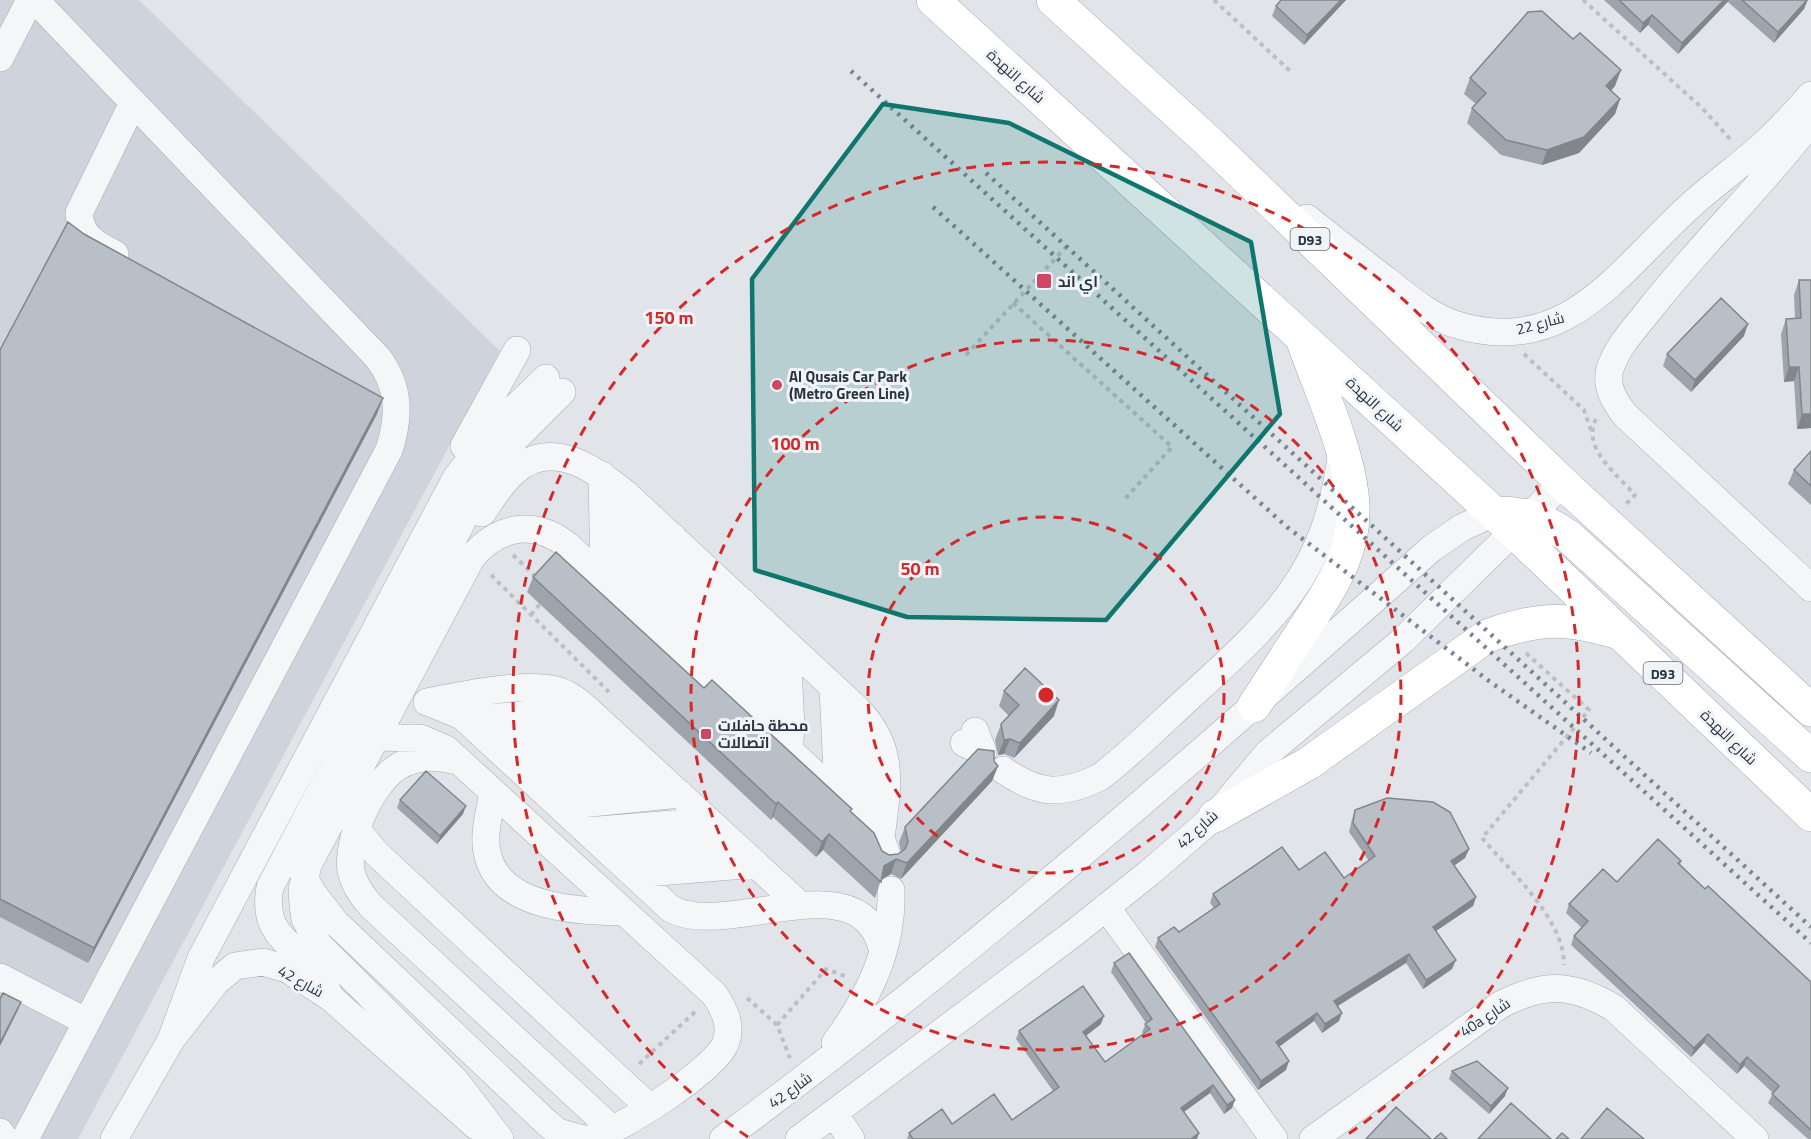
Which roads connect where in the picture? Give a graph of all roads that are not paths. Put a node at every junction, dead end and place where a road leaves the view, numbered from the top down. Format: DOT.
graph roads {
  1 [pos="30,0"];
  2 [pos="35,0"];
  3 [pos="933,0"];
  4 [pos="1053,0"];
  5 [pos="0,58"];
  6 [pos="1811,95"];
  7 [pos="133,104"];
  8 [pos="1811,122"];
  9 [pos="1209,142"];
  10 [pos="136,265"];
  11 [pos="1302,337"];
  12 [pos="517,350"];
  13 [pos="366,390"];
  14 [pos="397,407"];
  15 [pos="1341,452"];
  16 [pos="602,475"];
  17 [pos="1563,483"];
  18 [pos="626,494"];
  19 [pos="445,498"];
  20 [pos="652,518"];
  21 [pos="1512,520"];
  22 [pos="673,537"];
  23 [pos="696,559"];
  24 [pos="438,571"];
  25 [pos="604,579"];
  26 [pos="718,580"];
  27 [pos="1811,588"];
  28 [pos="742,602"];
  29 [pos="639,611"];
  30 [pos="763,621"];
  31 [pos="1623,635"];
  32 [pos="788,644"];
  33 [pos="677,646"];
  34 [pos="700,668"];
  35 [pos="824,678"];
  36 [pos="723,689"];
  37 [pos="428,702"];
  38 [pos="1254,706"];
  39 [pos="587,709"];
  40 [pos="857,709"];
  41 [pos="1811,710"];
  42 [pos="747,711"];
  43 [pos="467,720"];
  44 [pos="380,726"];
  45 [pos="768,730"];
  46 [pos="611,731"];
  47 [pos="489,740"];
  48 [pos="981,749"];
  49 [pos="789,750"];
  50 [pos="637,755"];
  51 [pos="1811,756"];
  52 [pos="510,760"];
  53 [pos="460,762"];
  54 [pos="660,776"];
  55 [pos="819,777"];
  56 [pos="538,786"];
  57 [pos="493,792"];
  58 [pos="680,794"];
  59 [pos="838,795"];
  60 [pos="561,806"];
  61 [pos="1811,815"];
  62 [pos="1215,816"];
  63 [pos="862,818"];
  64 [pos="709,820"];
  65 [pos="357,830"];
  66 [pos="586,831"];
  67 [pos="732,843"];
  68 [pos="610,852"];
  69 [pos="756,864"];
  70 [pos="634,874"];
  71 [pos="304,876"];
  72 [pos="891,890"];
  73 [pos="801,906"];
  74 [pos="1106,907"];
  75 [pos="624,912"];
  76 [pos="884,952"];
  77 [pos="0,977"];
  78 [pos="331,998"];
  79 [pos="87,1022"];
  80 [pos="171,1040"];
  81 [pos="809,1076"];
  82 [pos="650,1108"];
  83 [pos="834,1113"];
  84 [pos="613,1130"];
  85 [pos="0,1132"];
  86 [pos="1745,1136"];
  87 [pos="5,1139"];
  88 [pos="25,1139"];
  89 [pos="114,1139"];
  90 [pos="490,1139"];
  91 [pos="500,1139"];
  92 [pos="583,1139"];
  93 [pos="588,1139"];
  94 [pos="723,1139"];
  95 [pos="799,1139"];
  96 [pos="851,1139"];
  97 [pos="1274,1139"];
  98 [pos="1312,1139"];
  1 -- 5 [label="street"];
  2 -- 7 [label="street"];
  3 -- 11 [label="main road, شارع النهدة / D93"];
  4 -- 9 [label="main road, D93"];
  6 -- 9 [label="street, شارع 22"];
  7 -- 10 [label="street"];
  7 -- 14 [label="street"];
  8 -- 27 [label="street"];
  9 -- 17 [label="main road, D93"];
  11 -- 15 [label="main road"];
  11 -- 21 [label="main road, شارع النهدة / D93"];
  12 -- 19 [label="street"];
  13 -- 14 [label="street"];
  14 -- 79 [label="street"];
  15 -- 38 [label="main road"];
  15 -- 48 [label="street"];
  16 -- 18 [label="street"];
  16 -- 24 [label="street"];
  16 -- 25 [label="street"];
  17 -- 21 [label="street, شارع 42"];
  17 -- 41 [label="main road, D93"];
  18 -- 20 [label="street"];
  18 -- 29 [label="street"];
  19 -- 24 [label="street"];
  19 -- 80 [label="street"];
  20 -- 22 [label="street"];
  20 -- 29 [label="street"];
  21 -- 31 [label="main road, شارع النهدة / D93"];
  21 -- 38 [label="street, شارع 42"];
  21 -- 51 [label="main road"];
  21 -- 62 [label="street, شارع 42"];
  22 -- 23 [label="street"];
  22 -- 33 [label="street"];
  23 -- 26 [label="street"];
  23 -- 34 [label="street"];
  24 -- 78 [label="street"];
  25 -- 29 [label="street"];
  25 -- 44 [label="street"];
  26 -- 28 [label="street"];
  26 -- 36 [label="street"];
  28 -- 30 [label="street"];
  28 -- 42 [label="street"];
  29 -- 33 [label="street"];
  30 -- 32 [label="street"];
  30 -- 45 [label="street"];
  31 -- 61 [label="main road, شارع النهدة / D93"];
  31 -- 62 [label="main road"];
  32 -- 35 [label="street"];
  32 -- 49 [label="street"];
  33 -- 34 [label="street"];
  34 -- 36 [label="street"];
  35 -- 40 [label="street"];
  35 -- 55 [label="street"];
  35 -- 59 [label="street"];
  36 -- 42 [label="street"];
  37 -- 39 [label="street"];
  37 -- 43 [label="street"];
  37 -- 44 [label="street"];
  38 -- 81 [label="street, شارع 42"];
  39 -- 43 [label="street"];
  39 -- 46 [label="street"];
  40 -- 63 [label="street"];
  40 -- 63 [label="street"];
  42 -- 45 [label="street"];
  43 -- 47 [label="street"];
  44 -- 53 [label="street"];
  44 -- 71 [label="street"];
  45 -- 49 [label="street"];
  46 -- 47 [label="street"];
  46 -- 50 [label="street"];
  47 -- 52 [label="street"];
  49 -- 55 [label="street"];
  50 -- 52 [label="street"];
  50 -- 54 [label="street"];
  52 -- 56 [label="street"];
  53 -- 57 [label="street"];
  53 -- 65 [label="street"];
  54 -- 56 [label="street"];
  54 -- 58 [label="street"];
  55 -- 59 [label="street"];
  56 -- 60 [label="street"];
  57 -- 75 [label="street"];
  57 -- 75 [label="street"];
  58 -- 60 [label="street"];
  58 -- 64 [label="street"];
  59 -- 63 [label="street"];
  60 -- 66 [label="street"];
  62 -- 74 [label="street, شارع 42"];
  64 -- 66 [label="street"];
  64 -- 67 [label="street"];
  65 -- 82 [label="street"];
  65 -- 84 [label="street"];
  66 -- 68 [label="street"];
  67 -- 68 [label="street"];
  67 -- 69 [label="street"];
  68 -- 70 [label="street"];
  69 -- 70 [label="street"];
  69 -- 73 [label="street"];
  70 -- 73 [label="street"];
  71 -- 91 [label="street"];
  71 -- 92 [label="street"];
  72 -- 76 [label="street"];
  73 -- 76 [label="street"];
  74 -- 83 [label="street, شارع 42"];
  74 -- 97 [label="street"];
  75 -- 82 [label="street"];
  76 -- 81 [label="street"];
  77 -- 79 [label="street"];
  78 -- 80 [label="street, شارع 42"];
  78 -- 90 [label="street, شارع 42"];
  79 -- 88 [label="street"];
  80 -- 89 [label="street, شارع 42"];
  81 -- 94 [label="street, شارع 42"];
  82 -- 84 [label="street"];
  83 -- 95 [label="street, شارع 42"];
  83 -- 96 [label="street"];
  84 -- 93 [label="street"];
  85 -- 87 [label="street"];
  86 -- 98 [label="street, 40a شارع"];
}
